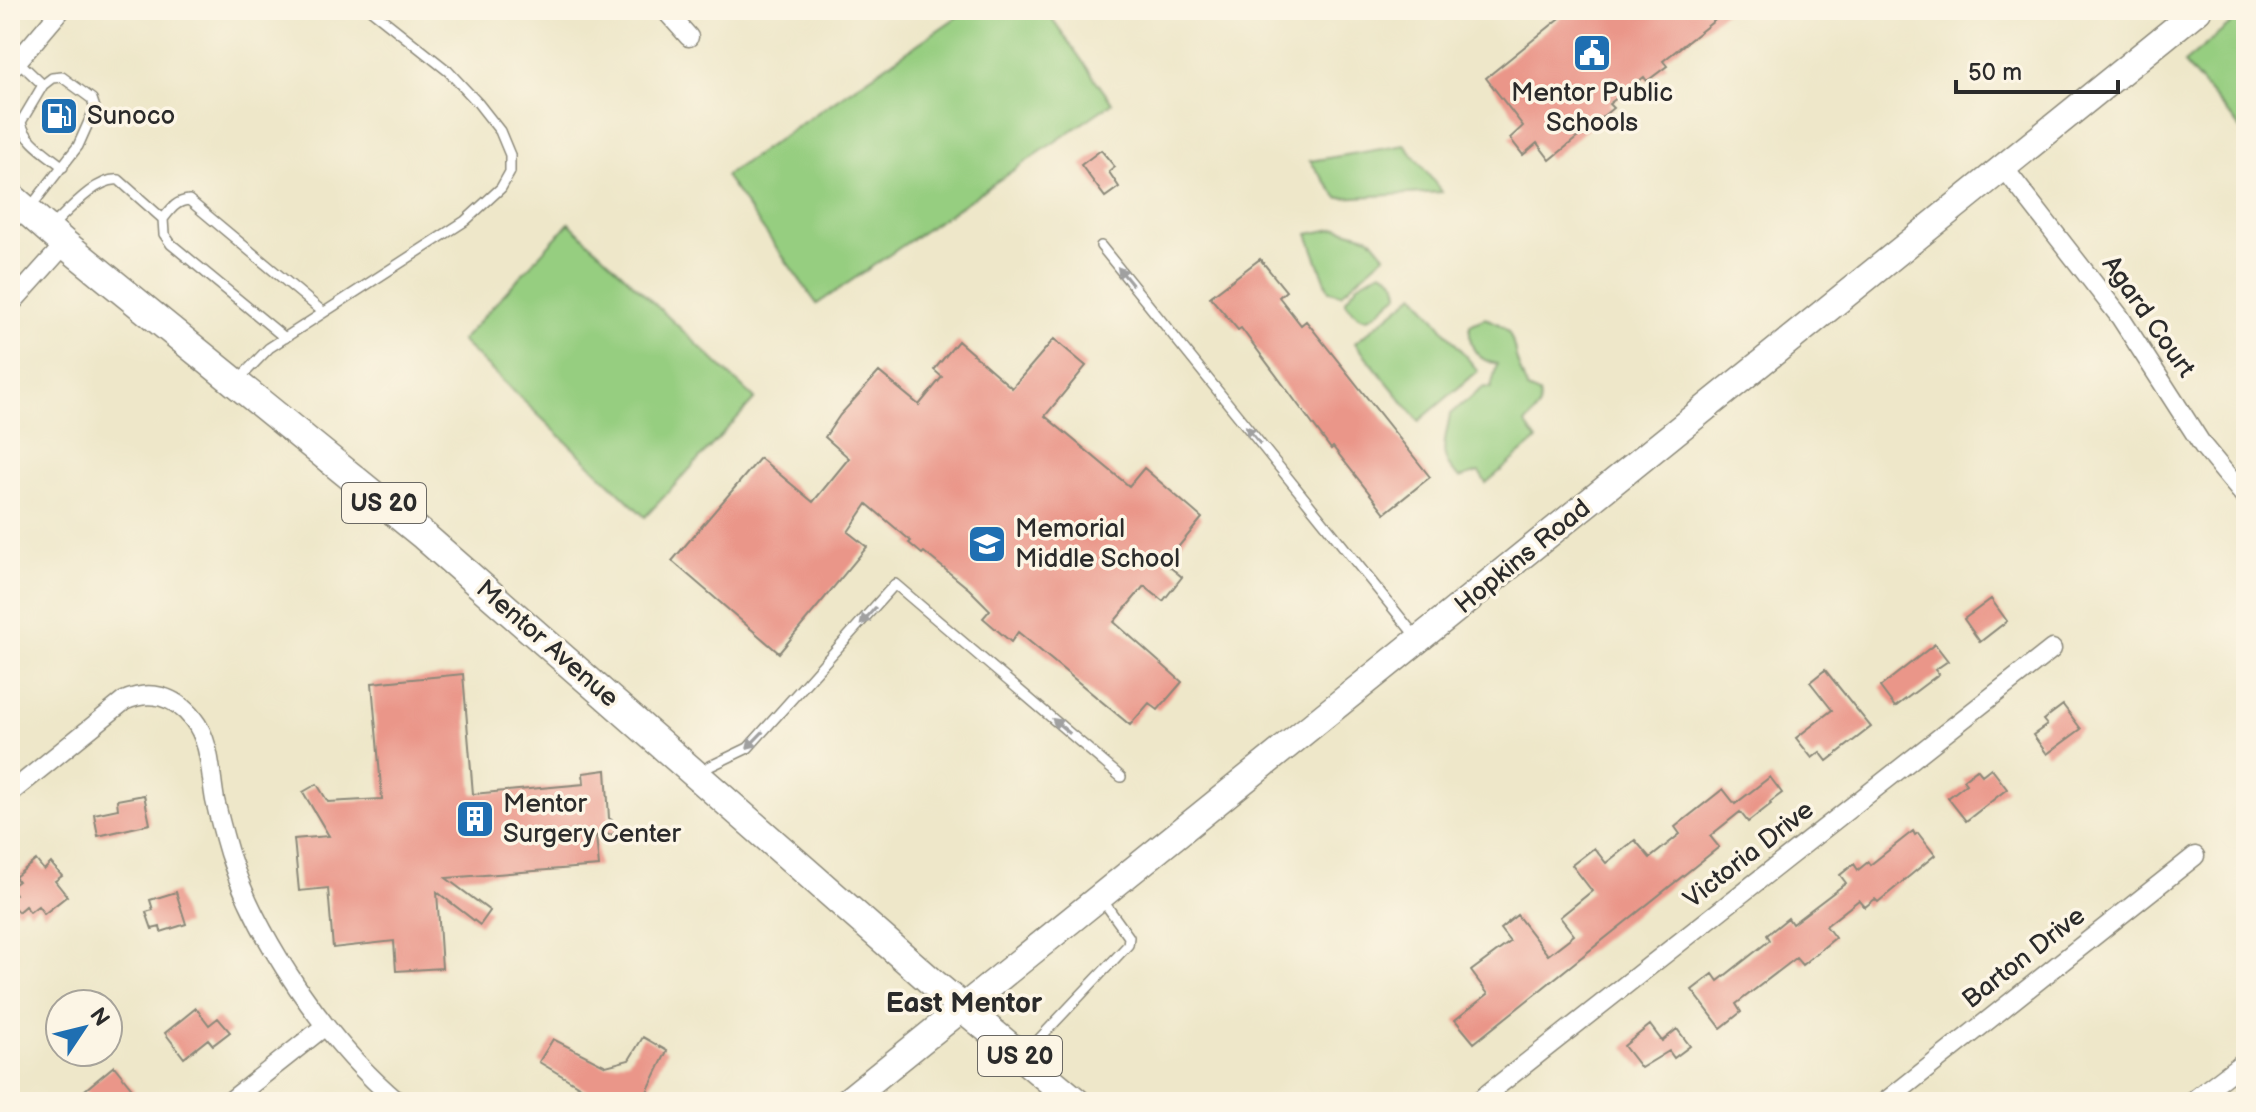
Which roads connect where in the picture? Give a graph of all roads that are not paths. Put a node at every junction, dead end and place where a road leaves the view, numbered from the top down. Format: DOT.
graph roads {
  1 [pos="61,10"];
  2 [pos="371,10"];
  3 [pos="665,10"];
  4 [pos="2198,10"];
  5 [pos="689,37"];
  6 [pos="14,66"];
  7 [pos="43,85"];
  8 [pos="63,167"];
  9 [pos="2004,168"];
  10 [pos="163,219"];
  11 [pos="38,220"];
  12 [pos="1101,246"];
  13 [pos="10,305"];
  14 [pos="323,312"];
  15 [pos="285,338"];
  16 [pos="236,382"];
  17 [pos="2246,498"];
  18 [pos="1419,640"];
  19 [pos="2052,649"];
  20 [pos="696,772"];
  21 [pos="1121,777"];
  22 [pos="10,793"];
  23 [pos="2195,856"];
  24 [pos="1101,898"];
  25 [pos="963,1009"];
  26 [pos="325,1026"];
  27 [pos="1022,1058"];
  28 [pos="2246,1060"];
  29 [pos="229,1102"];
  30 [pos="398,1102"];
  31 [pos="846,1102"];
  32 [pos="1076,1102"];
  33 [pos="1477,1102"];
  34 [pos="1885,1102"];
  35 [pos="2191,1102"];
  1 -- 6 [label="street"];
  2 -- 14 [label="lane"];
  3 -- 5 [label="street"];
  4 -- 9 [label="street, Hopkins Road"];
  6 -- 7 [label="lane"];
  7 -- 8 [label="lane"];
  7 -- 8 [label="lane"];
  8 -- 11 [label="lane"];
  9 -- 17 [label="street, Agard Court"];
  9 -- 18 [label="street, Hopkins Road"];
  10 -- 11 [label="lane"];
  10 -- 14 [label="lane"];
  10 -- 15 [label="lane"];
  11 -- 13 [label="street"];
  11 -- 16 [label="main road, Mentor Avenue / US 20"];
  18 -- 12 [label="lane, one-way"];
  14 -- 15 [label="lane"];
  15 -- 16 [label="lane"];
  16 -- 20 [label="main road, Mentor Avenue / US 20"];
  18 -- 24 [label="street, Hopkins Road"];
  19 -- 33 [label="street, Victoria Drive"];
  21 -- 20 [label="lane, one-way"];
  20 -- 25 [label="main road, Mentor Avenue / US 20"];
  22 -- 26 [label="street"];
  23 -- 34 [label="street, Barton Drive"];
  24 -- 25 [label="street, Hopkins Road"];
  24 -- 27 [label="lane"];
  25 -- 27 [label="main road, Mentor Avenue / US 20"];
  25 -- 31 [label="street, Hopkins Road"];
  26 -- 29 [label="street"];
  26 -- 30 [label="street"];
  27 -- 32 [label="main road, Mentor Avenue / US 20"];
  28 -- 35 [label="street"];
}
